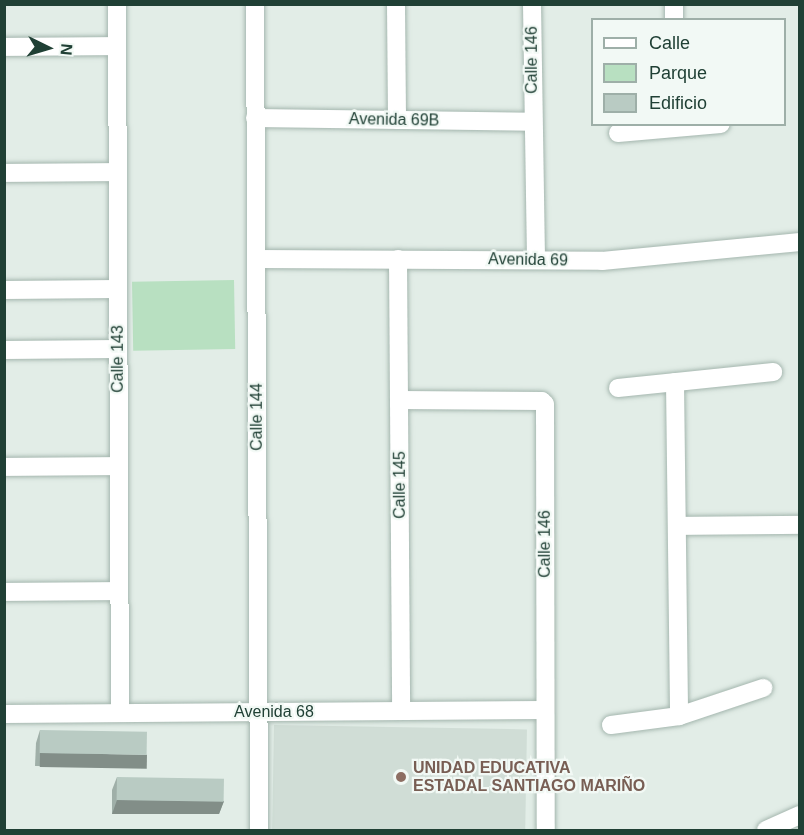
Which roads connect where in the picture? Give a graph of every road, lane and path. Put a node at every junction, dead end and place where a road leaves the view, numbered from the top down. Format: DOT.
graph roads {
  1 [pos="117,4"];
  2 [pos="255,4"];
  3 [pos="396,4"];
  4 [pos="532,4"];
  5 [pos="117,46"];
  6 [pos="4,47"];
  7 [pos="255,118"];
  8 [pos="397,120"];
  9 [pos="532,122"];
  10 [pos="690,126"];
  11 [pos="675,127"];
  12 [pos="618,133"];
  13 [pos="118,172"];
  14 [pos="4,173"];
  15 [pos="800,242"];
  16 [pos="256,259"];
  17 [pos="398,260"];
  18 [pos="536,260"];
  19 [pos="118,289"];
  20 [pos="4,290"];
  21 [pos="118,349"];
  22 [pos="4,350"];
  23 [pos="773,372"];
  24 [pos="675,382"];
  25 [pos="618,388"];
  26 [pos="399,400"];
  27 [pos="119,466"];
  28 [pos="4,467"];
  29 [pos="800,525"];
  30 [pos="677,526"];
  31 [pos="119,591"];
  32 [pos="4,592"];
  33 [pos="763,688"];
  34 [pos="544,710"];
  35 [pos="401,711"];
  36 [pos="258,712"];
  37 [pos="120,713"];
  38 [pos="4,714"];
  39 [pos="679,716"];
  40 [pos="610,725"];
  41 [pos="800,815"];
  42 [pos="259,831"];
  43 [pos="546,831"];
  44 [pos="766,831"];
  1 -- 5 [label="street, Calle 143"];
  2 -- 7 [label="street, Calle 144"];
  3 -- 8 [label="street"];
  4 -- 9 [label="street, Calle 146"];
  5 -- 6 [label="street"];
  5 -- 13 [label="street, Calle 143"];
  7 -- 8 [label="street, Avenida 69B"];
  7 -- 16 [label="street, Calle 144"];
  8 -- 9 [label="street, Avenida 69B"];
  9 -- 18 [label="street, Calle 146"];
  10 -- 11 [label="street"];
  11 -- 12 [label="street"];
  13 -- 14 [label="street"];
  13 -- 19 [label="street, Calle 143"];
  15 -- 18 [label="street, Avenida 69"];
  16 -- 17 [label="street, Avenida 69"];
  16 -- 36 [label="street, Calle 144"];
  17 -- 18 [label="street, Avenida 69"];
  17 -- 26 [label="street, Calle 145"];
  19 -- 20 [label="street"];
  19 -- 21 [label="street, Calle 143"];
  21 -- 22 [label="street"];
  21 -- 27 [label="street, Calle 143"];
  23 -- 24 [label="street"];
  24 -- 25 [label="street"];
  24 -- 30 [label="street"];
  26 -- 34 [label="street, Calle 146"];
  26 -- 35 [label="street, Calle 145"];
  27 -- 28 [label="street"];
  27 -- 31 [label="street, Calle 143"];
  29 -- 30 [label="street"];
  30 -- 39 [label="street"];
  31 -- 32 [label="street"];
  31 -- 37 [label="street, Calle 143"];
  33 -- 39 [label="street"];
  34 -- 35 [label="street, Avenida 68"];
  34 -- 43 [label="street, Calle 146"];
  35 -- 36 [label="street, Avenida 68"];
  36 -- 37 [label="street, Avenida 68"];
  36 -- 42 [label="street, Calle 144"];
  37 -- 38 [label="street, Avenida 68"];
  39 -- 40 [label="street"];
  41 -- 44 [label="street"];
}
